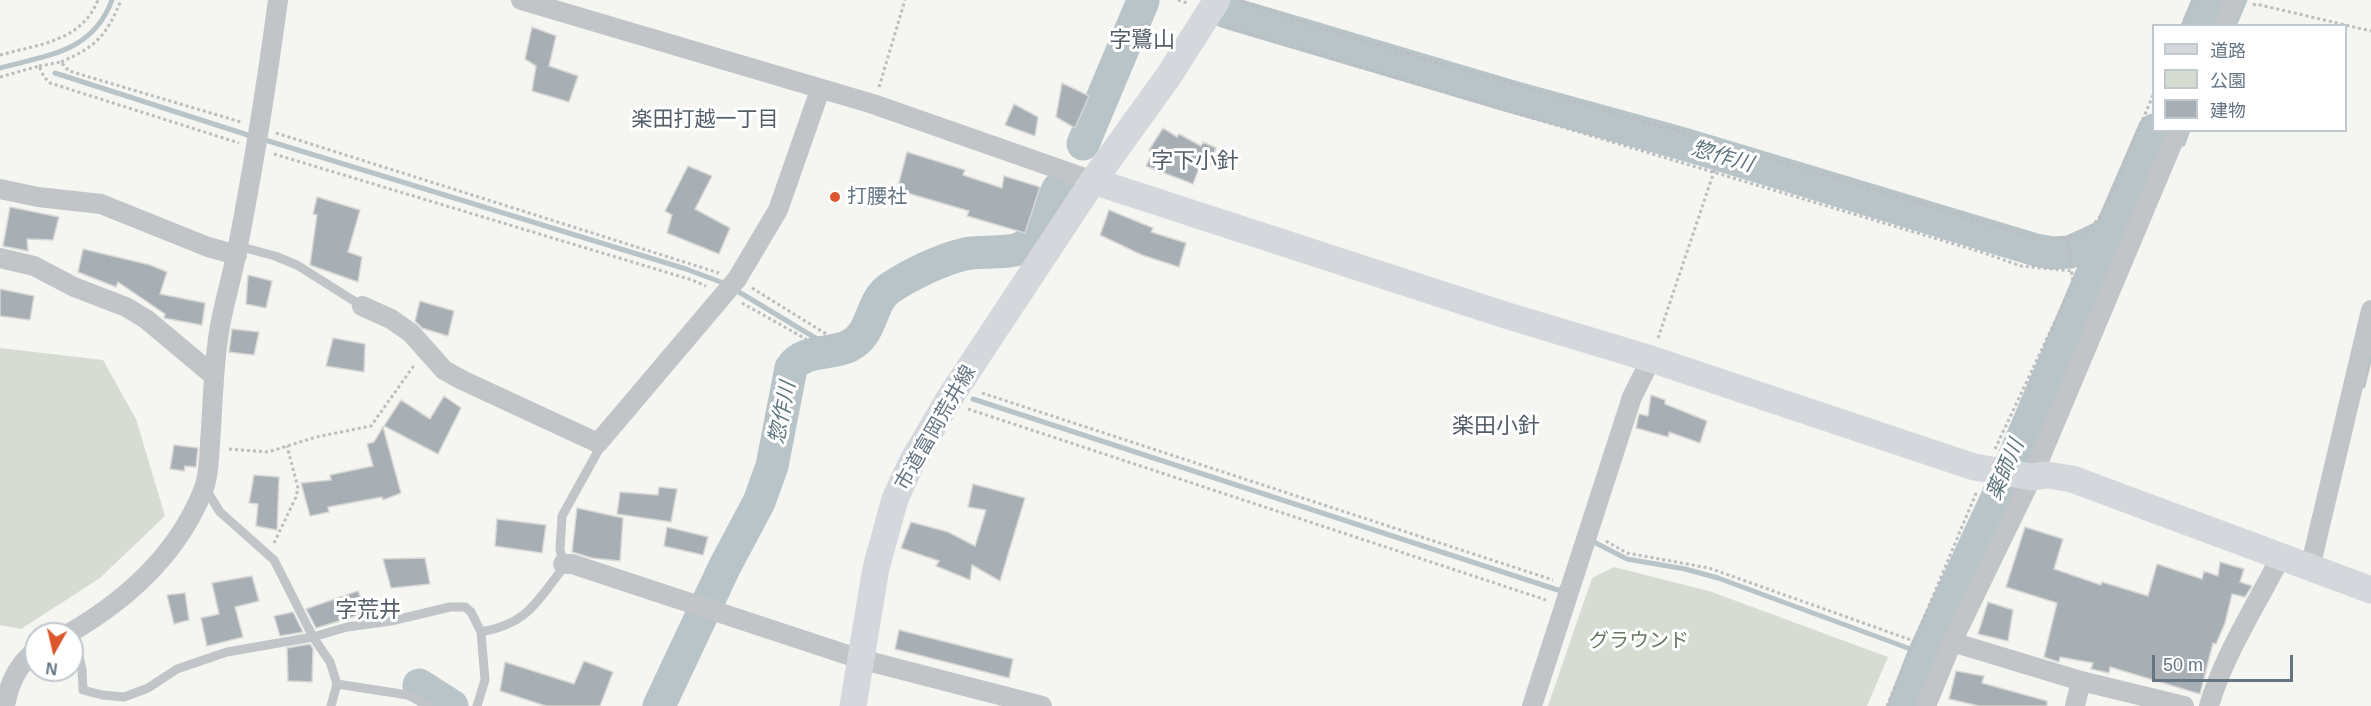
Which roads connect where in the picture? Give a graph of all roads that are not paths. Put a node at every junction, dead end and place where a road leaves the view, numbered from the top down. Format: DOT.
graph roads {
  1 [pos="278,0"];
  2 [pos="521,0"];
  3 [pos="2242,3"];
  4 [pos="1212,10"];
  5 [pos="2225,24"];
  6 [pos="820,90"];
  7 [pos="2177,132"];
  8 [pos="1093,181"];
  9 [pos="0,189"];
  10 [pos="237,251"];
  11 [pos="0,258"];
  12 [pos="362,306"];
  13 [pos="2371,310"];
  14 [pos="1651,359"];
  15 [pos="213,375"];
  16 [pos="598,443"];
  17 [pos="2032,477"];
  18 [pos="205,487"];
  19 [pos="2280,558"];
  20 [pos="563,564"];
  21 [pos="2310,568"];
  22 [pos="2371,590"];
  23 [pos="84,625"];
  24 [pos="481,632"];
  25 [pos="313,637"];
  26 [pos="1952,642"];
  27 [pos="860,659"];
  28 [pos="24,662"];
  29 [pos="2081,681"];
  30 [pos="82,682"];
  31 [pos="337,684"];
  32 [pos="5,706"];
  33 [pos="332,706"];
  34 [pos="428,706"];
  35 [pos="477,706"];
  36 [pos="854,706"];
  37 [pos="1042,706"];
  38 [pos="1532,706"];
  39 [pos="1926,706"];
  40 [pos="2075,706"];
  41 [pos="2184,706"];
  42 [pos="2209,706"];
  1 -- 10 [label="street"];
  2 -- 6 [label="street"];
  3 -- 5 [label="street"];
  4 -- 8 [label="street, 市道富岡荒井線"];
  6 -- 8 [label="street"];
  6 -- 16 [label="street"];
  7 -- 17 [label="street"];
  8 -- 14 [label="street"];
  8 -- 27 [label="street, 市道富岡荒井線"];
  9 -- 10 [label="street"];
  10 -- 12 [label="lane"];
  10 -- 15 [label="street"];
  11 -- 15 [label="street"];
  12 -- 16 [label="street"];
  13 -- 21 [label="street"];
  14 -- 17 [label="street"];
  14 -- 38 [label="street"];
  15 -- 18 [label="street"];
  16 -- 20 [label="lane"];
  17 -- 19 [label="street"];
  17 -- 26 [label="street"];
  18 -- 23 [label="street"];
  18 -- 25 [label="lane"];
  19 -- 21 [label="street"];
  19 -- 42 [label="street"];
  20 -- 24 [label="lane"];
  20 -- 27 [label="street"];
  21 -- 22 [label="street"];
  24 -- 25 [label="lane"];
  24 -- 35 [label="lane"];
  25 -- 30 [label="lane"];
  25 -- 31 [label="lane"];
  26 -- 29 [label="street"];
  26 -- 39 [label="street"];
  27 -- 36 [label="street, 市道富岡荒井線"];
  27 -- 37 [label="street"];
  28 -- 32 [label="street"];
  29 -- 40 [label="street"];
  29 -- 41 [label="street"];
  31 -- 33 [label="lane"];
  31 -- 34 [label="lane"];
}
